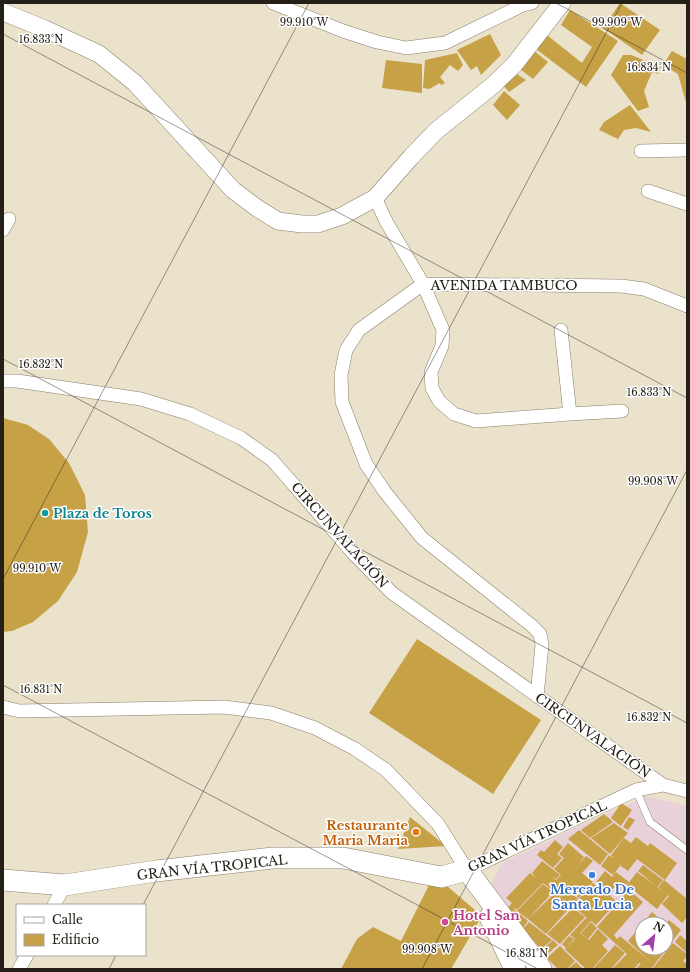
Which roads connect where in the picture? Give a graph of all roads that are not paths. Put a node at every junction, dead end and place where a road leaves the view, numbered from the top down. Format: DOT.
graph roads {
  1 [pos="273,3"];
  2 [pos="532,3"];
  3 [pos="562,3"];
  4 [pos="3,12"];
  5 [pos="687,150"];
  6 [pos="641,151"];
  7 [pos="648,191"];
  8 [pos="375,198"];
  9 [pos="687,204"];
  10 [pos="423,284"];
  11 [pos="687,306"];
  12 [pos="561,330"];
  13 [pos="3,381"];
  14 [pos="622,411"];
  15 [pos="570,414"];
  16 [pos="538,696"];
  17 [pos="3,707"];
  18 [pos="663,785"];
  19 [pos="636,790"];
  20 [pos="687,791"];
  21 [pos="687,850"];
  22 [pos="467,870"];
  23 [pos="3,880"];
  24 [pos="65,885"];
  25 [pos="55,904"];
  26 [pos="26,956"];
  27 [pos="19,969"];
  28 [pos="515,969"];
  29 [pos="541,969"];
  1 -- 2 [label="street"];
  3 -- 8 [label="street"];
  4 -- 8 [label="street"];
  5 -- 6 [label="street"];
  7 -- 9 [label="street"];
  8 -- 10 [label="street, AVENIDA TAMBUCO"];
  10 -- 11 [label="street, AVENIDA TAMBUCO"];
  10 -- 15 [label="street"];
  10 -- 16 [label="street"];
  12 -- 15 [label="street"];
  13 -- 16 [label="street, CIRCUNVALACIÓN"];
  14 -- 15 [label="street"];
  16 -- 18 [label="street, CIRCUNVALACIÓN"];
  17 -- 22 [label="street"];
  18 -- 19 [label="street, GRAN VÍA TROPICAL"];
  18 -- 20 [label="street, GRAN VÍA TROPICAL"];
  19 -- 21 [label="lane"];
  19 -- 22 [label="street, GRAN VÍA TROPICAL"];
  22 -- 24 [label="main road, GRAN VÍA TROPICAL"];
  22 -- 28 [label="main road"];
  22 -- 29 [label="main road"];
  23 -- 24 [label="main road, GRAN VÍA TROPICAL"];
  24 -- 25 [label="street"];
  26 -- 27 [label="street"];
}
